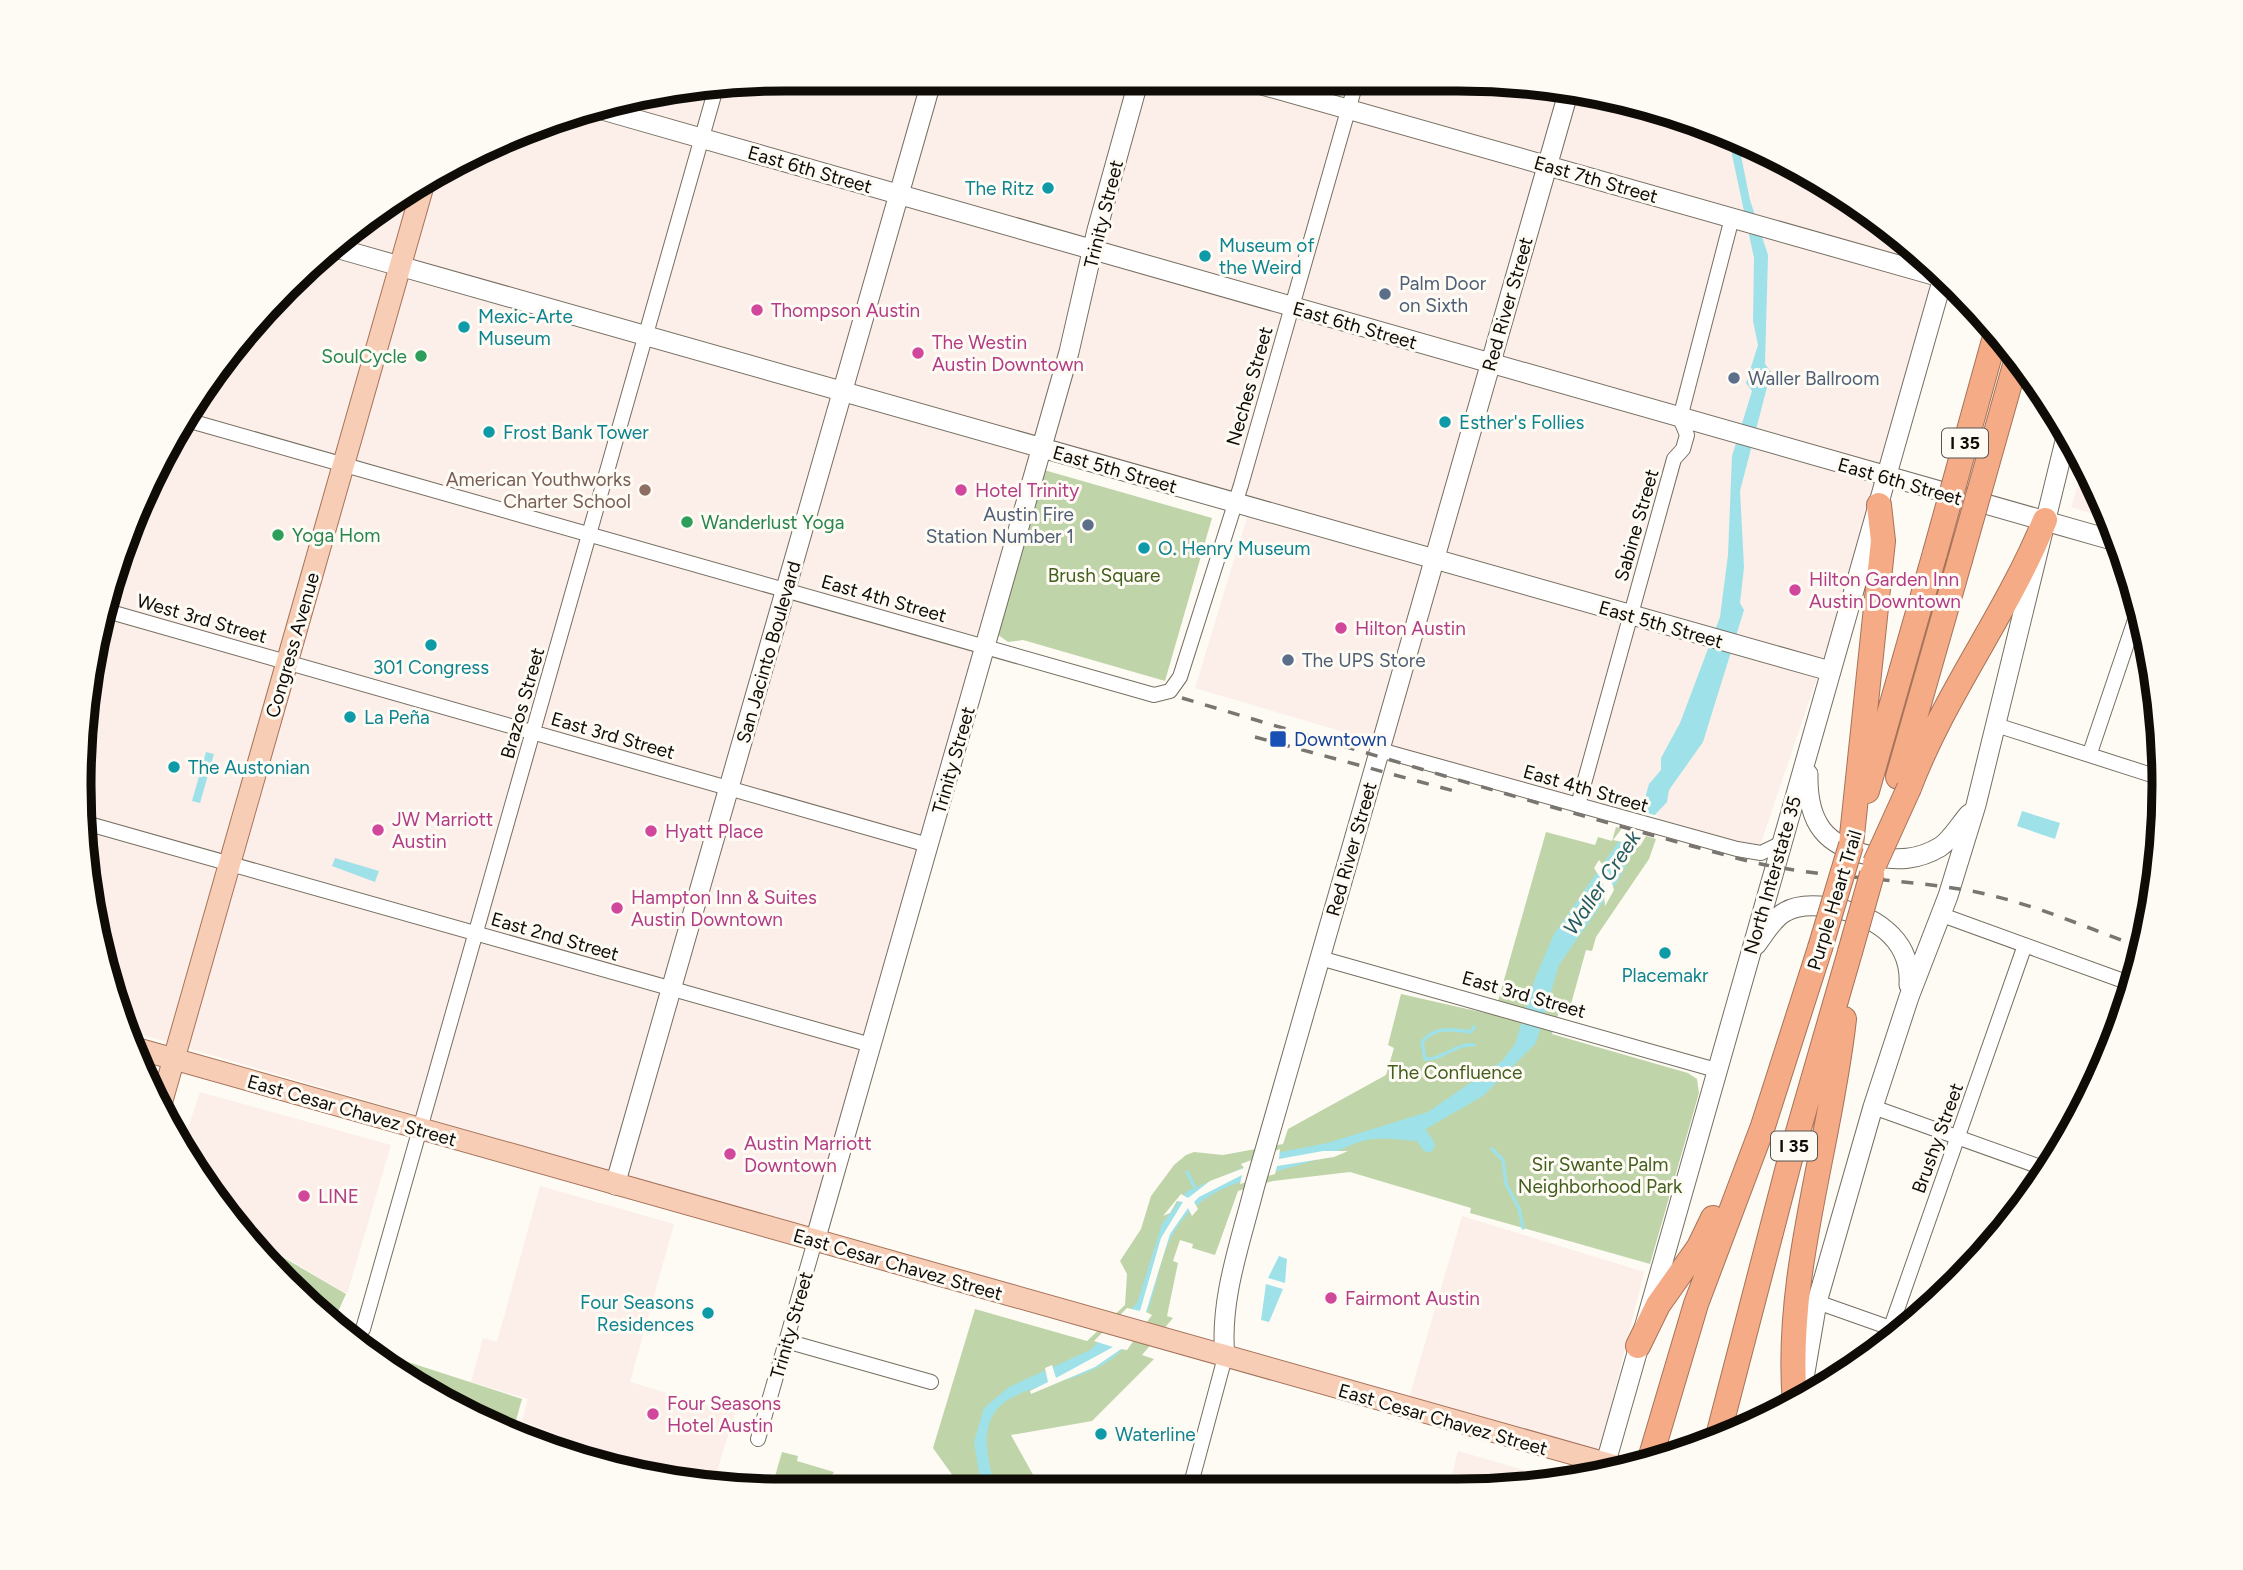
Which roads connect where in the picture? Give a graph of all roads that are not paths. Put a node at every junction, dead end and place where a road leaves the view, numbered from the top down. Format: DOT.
graph roads {
  1 [pos="930,91"];
  2 [pos="1136,91"];
  3 [pos="1284,91"];
  4 [pos="1354,91"];
  5 [pos="714,95"];
  6 [pos="1566,100"];
  7 [pos="1349,109"];
  8 [pos="613,113"];
  9 [pos="703,138"];
  10 [pos="1547,165"];
  11 [pos="900,194"];
  12 [pos="420,195"];
  13 [pos="1730,227"];
  14 [pos="1093,249"];
  15 [pos="343,250"];
  16 [pos="400,266"];
  17 [pos="1925,271"];
  18 [pos="1943,288"];
  19 [pos="1292,306"];
  20 [pos="647,336"];
  21 [pos="1993,343"];
  22 [pos="1490,364"];
  23 [pos="2014,370"];
  24 [pos="843,392"];
  25 [pos="1680,418"];
  26 [pos="194,422"];
  27 [pos="2064,447"];
  28 [pos="1042,448"];
  29 [pos="344,464"];
  30 [pos="1886,477"];
  31 [pos="1235,503"];
  32 [pos="1880,505"];
  33 [pos="2045,520"];
  34 [pos="590,534"];
  35 [pos="2106,538"];
  36 [pos="1434,559"];
  37 [pos="786,590"];
  38 [pos="113,613"];
  39 [pos="1631,615"];
  40 [pos="2133,626"];
  41 [pos="985,646"];
  42 [pos="287,662"];
  43 [pos="1830,671"];
  44 [pos="1170,691"];
  45 [pos="1996,725"];
  46 [pos="534,732"];
  47 [pos="1808,749"];
  48 [pos="1380,750"];
  49 [pos="2090,753"];
  50 [pos="2152,775"];
  51 [pos="1903,786"];
  52 [pos="729,788"];
  53 [pos="1860,793"];
  54 [pos="1578,805"];
  55 [pos="1976,805"];
  56 [pos="92,825"];
  57 [pos="1782,843"];
  58 [pos="928,845"];
  59 [pos="229,863"];
  60 [pos="1941,915"];
  61 [pos="476,933"];
  62 [pos="2025,945"];
  63 [pos="1850,952"];
  64 [pos="1750,953"];
  65 [pos="1320,958"];
  66 [pos="2123,981"];
  67 [pos="672,989"];
  68 [pos="1909,997"];
  69 [pos="871,1045"];
  70 [pos="144,1051"];
  71 [pos="173,1059"];
  72 [pos="1716,1070"];
  73 [pos="164,1093"];
  74 [pos="1873,1107"];
  75 [pos="1763,1125"];
  76 [pos="420,1129"];
  77 [pos="1957,1137"];
  78 [pos="2038,1166"];
  79 [pos="615,1185"];
  80 [pos="815,1241"];
  81 [pos="1817,1302"];
  82 [pos="1899,1321"];
  83 [pos="1891,1327"];
  84 [pos="363,1329"];
  85 [pos="786,1341"];
  86 [pos="1638,1346"];
  87 [pos="1225,1357"];
  88 [pos="931,1382"];
  89 [pos="1802,1387"];
  90 [pos="1794,1392"];
  91 [pos="1720,1427"];
  92 [pos="758,1439"];
  93 [pos="1652,1451"];
  94 [pos="1614,1461"];
  95 [pos="1598,1465"];
  96 [pos="1192,1479"];
  1 -- 11 [label="main road, San Jacinto Boulevard"];
  2 -- 14 [label="main road, Trinity Street"];
  3 -- 7 [label="main road, East 7th Street"];
  4 -- 7 [label="street, Neches Street"];
  5 -- 9 [label="street, Brazos Street"];
  6 -- 10 [label="main road, Red River Street"];
  7 -- 10 [label="main road, East 7th Street"];
  7 -- 19 [label="street, Neches Street"];
  8 -- 9 [label="main road, East 6th Street"];
  9 -- 11 [label="main road, East 6th Street"];
  9 -- 20 [label="street, Brazos Street"];
  10 -- 13 [label="main road, East 7th Street"];
  10 -- 22 [label="main road, Red River Street"];
  11 -- 14 [label="main road, East 6th Street"];
  11 -- 24 [label="main road, San Jacinto Boulevard"];
  12 -- 16 [label="main road, Congress Avenue"];
  13 -- 17 [label="main road, East 7th Street"];
  13 -- 25 [label="street, Sabine Street"];
  14 -- 19 [label="main road, East 6th Street"];
  14 -- 28 [label="main road, Trinity Street"];
  15 -- 16 [label="main road, East 5th Street"];
  16 -- 20 [label="main road, East 5th Street"];
  16 -- 29 [label="main road, Congress Avenue"];
  18 -- 30 [label="main road, North Interstate 35"];
  19 -- 22 [label="main road, East 6th Street"];
  19 -- 31 [label="street, Neches Street"];
  20 -- 24 [label="main road, East 5th Street"];
  20 -- 34 [label="street, Brazos Street"];
  21 -- 53 [label="highway, I 35, bridge"];
  22 -- 25 [label="main road, East 6th Street"];
  22 -- 36 [label="main road, Red River Street"];
  23 -- 51 [label="highway, I 35, bridge"];
  24 -- 28 [label="main road, East 5th Street"];
  24 -- 37 [label="main road, San Jacinto Boulevard"];
  25 -- 30 [label="main road, East 6th Street"];
  25 -- 39 [label="street, Sabine Street"];
  26 -- 29 [label="street, East 4th Street"];
  27 -- 33 [label="main road"];
  28 -- 31 [label="main road, East 5th Street"];
  28 -- 41 [label="main road, Trinity Street"];
  29 -- 34 [label="street, East 4th Street"];
  29 -- 42 [label="main road, Congress Avenue"];
  30 -- 32 [label="main road, North Interstate 35"];
  30 -- 33 [label="main road, East 6th Street"];
  31 -- 36 [label="main road, East 5th Street"];
  31 -- 44 [label="street, Neches Street"];
  32 -- 43 [label="main road, North Interstate 35"];
  32 -- 53 [label="highway"];
  33 -- 35 [label="main road, East 6th Street"];
  33 -- 45 [label="main road"];
  33 -- 51 [label="highway"];
  34 -- 37 [label="street, East 4th Street"];
  34 -- 46 [label="street, Brazos Street"];
  36 -- 39 [label="main road, East 5th Street"];
  36 -- 48 [label="main road, Red River Street"];
  37 -- 41 [label="street, East 4th Street"];
  37 -- 52 [label="main road, San Jacinto Boulevard"];
  38 -- 42 [label="street, West 3rd Street"];
  39 -- 43 [label="main road, East 5th Street"];
  39 -- 54 [label="street, Sabine Street"];
  40 -- 49 [label="street"];
  41 -- 44 [label="street, East 4th Street"];
  41 -- 58 [label="main road, Trinity Street"];
  42 -- 46 [label="street, East 3rd Street"];
  42 -- 59 [label="main road, Congress Avenue"];
  43 -- 47 [label="main road, North Interstate 35"];
  45 -- 49 [label="street"];
  45 -- 55 [label="main road"];
  46 -- 52 [label="street, East 3rd Street"];
  46 -- 61 [label="street, Brazos Street"];
  47 -- 55 [label="main road"];
  47 -- 57 [label="main road, North Interstate 35"];
  48 -- 54 [label="street, East 4th Street"];
  48 -- 65 [label="main road, Red River Street"];
  49 -- 50 [label="street"];
  51 -- 63 [label="highway, Purple Heart Trail / I 35, bridge"];
  52 -- 58 [label="street, East 3rd Street"];
  52 -- 67 [label="main road, San Jacinto Boulevard"];
  53 -- 75 [label="highway, Purple Heart Trail / I 35, bridge"];
  54 -- 57 [label="street, East 4th Street"];
  55 -- 60 [label="main road"];
  56 -- 59 [label="street, East 2nd Street"];
  57 -- 64 [label="main road, North Interstate 35"];
  58 -- 69 [label="main road, Trinity Street"];
  59 -- 61 [label="street, East 2nd Street"];
  59 -- 71 [label="main road, Congress Avenue"];
  60 -- 62 [label="street"];
  60 -- 68 [label="main road"];
  61 -- 67 [label="street, East 2nd Street"];
  61 -- 76 [label="street, Brazos Street"];
  62 -- 66 [label="street"];
  62 -- 77 [label="street, Brushy Street"];
  63 -- 90 [label="highway"];
  63 -- 91 [label="highway, Purple Heart Trail / I 35"];
  64 -- 68 [label="main road"];
  64 -- 72 [label="main road, North Interstate 35"];
  65 -- 72 [label="street, East 3rd Street"];
  65 -- 87 [label="main road, Red River Street"];
  67 -- 69 [label="street, East 2nd Street"];
  67 -- 79 [label="main road, San Jacinto Boulevard"];
  68 -- 74 [label="main road"];
  69 -- 80 [label="main road, Trinity Street"];
  70 -- 71 [label="main road, East Cesar Chavez Street"];
  71 -- 73 [label="main road, Congress Avenue"];
  71 -- 76 [label="main road, East Cesar Chavez Street"];
  72 -- 86 [label="main road, North Interstate 35"];
  74 -- 77 [label="street"];
  74 -- 81 [label="main road"];
  75 -- 86 [label="highway"];
  75 -- 93 [label="highway, Purple Heart Trail / I 35"];
  76 -- 79 [label="main road, East Cesar Chavez Street"];
  76 -- 84 [label="street, Brazos Street"];
  77 -- 78 [label="street"];
  77 -- 82 [label="street, Brushy Street"];
  79 -- 80 [label="main road, East Cesar Chavez Street"];
  80 -- 85 [label="street, Trinity Street"];
  80 -- 87 [label="main road, East Cesar Chavez Street"];
  81 -- 83 [label="street"];
  81 -- 89 [label="main road"];
  85 -- 88 [label="street"];
  85 -- 92 [label="street, Trinity Street"];
  86 -- 94 [label="main road, North Interstate 35"];
  87 -- 95 [label="main road, East Cesar Chavez Street"];
  87 -- 96 [label="street, Red River Street"];
}
